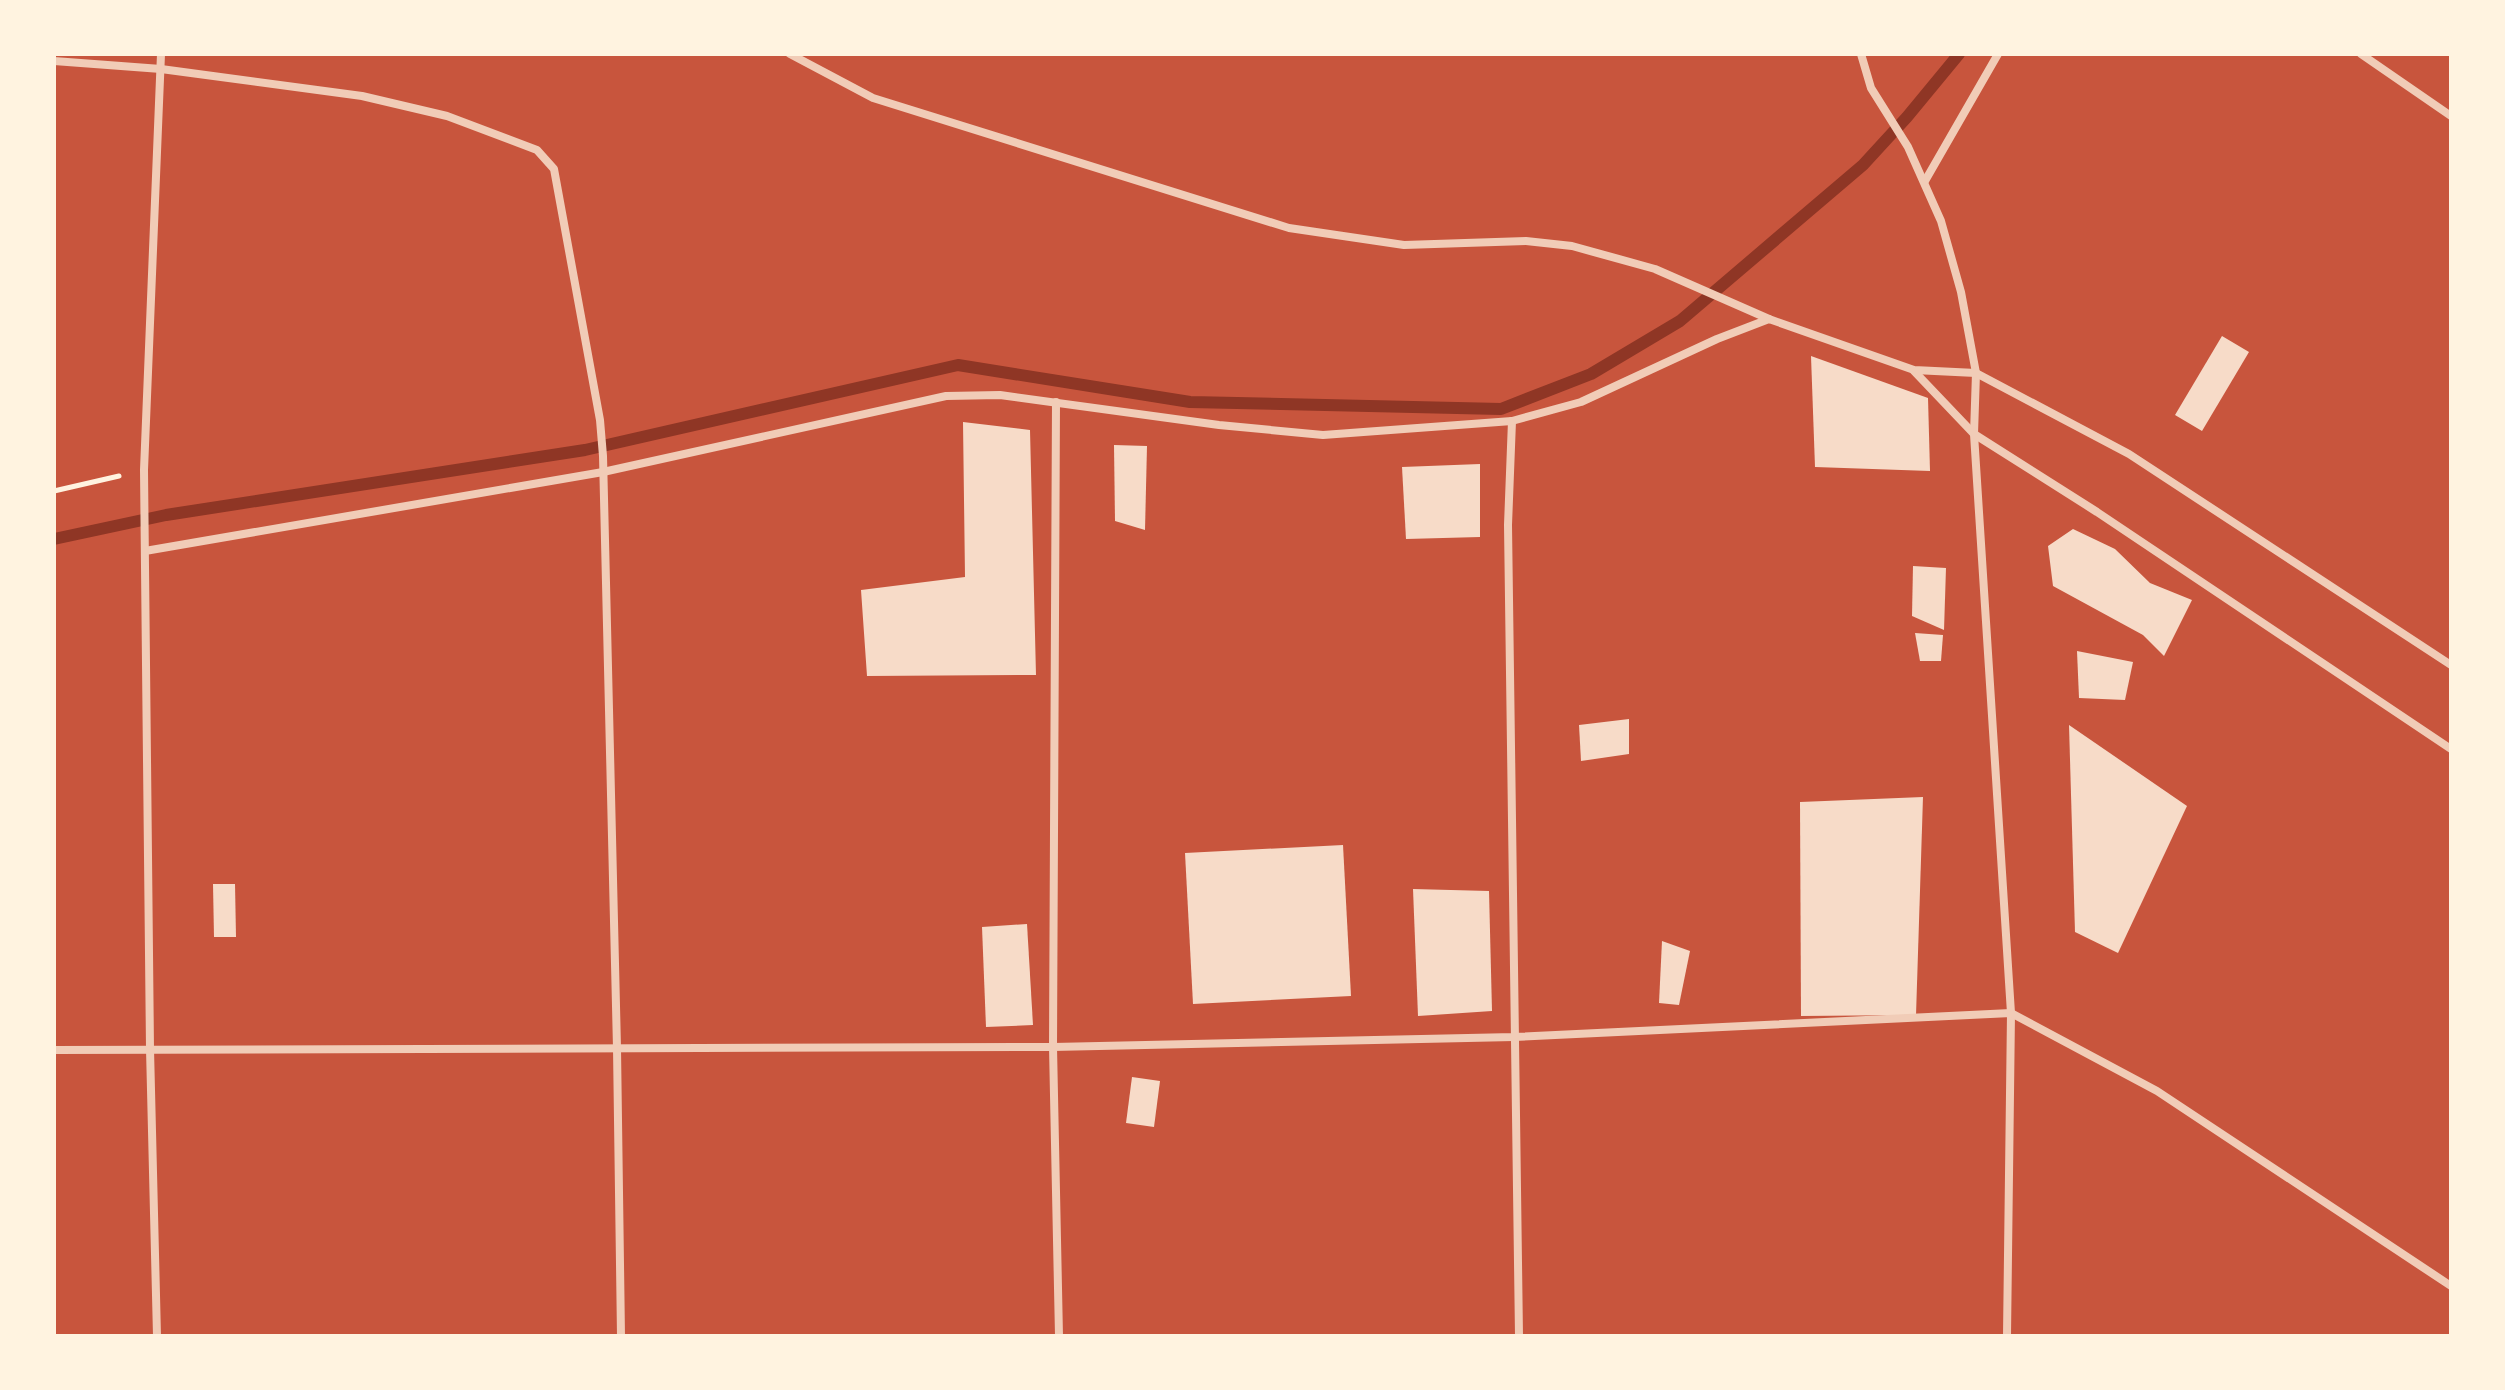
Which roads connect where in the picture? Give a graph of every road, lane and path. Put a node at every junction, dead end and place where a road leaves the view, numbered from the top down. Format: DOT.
graph roads {
  1 [pos="161,54"];
  2 [pos="790,54"];
  3 [pos="1861,54"];
  4 [pos="1998,54"];
  5 [pos="2361,54"];
  6 [pos="54,61"];
  7 [pos="161,69"];
  8 [pos="2451,116"];
  9 [pos="1925,181"];
  10 [pos="1769,319"];
  11 [pos="1914,370"];
  12 [pos="1976,373"];
  13 [pos="1056,402"];
  14 [pos="1512,421"];
  15 [pos="1974,434"];
  16 [pos="144,470"];
  17 [pos="603,472"];
  18 [pos="54,491"];
  19 [pos="145,551"];
  20 [pos="2451,665"];
  21 [pos="2451,749"];
  22 [pos="2011,1013"];
  23 [pos="1514,1037"];
  24 [pos="1053,1047"];
  25 [pos="617,1048"];
  26 [pos="150,1049"];
  27 [pos="54,1050"];
  28 [pos="2451,1286"];
  29 [pos="157,1336"];
  30 [pos="621,1336"];
  31 [pos="1059,1336"];
  32 [pos="1519,1336"];
  33 [pos="2007,1336"];
  1 -- 7 [label="street"];
  2 -- 10 [label="street"];
  3 -- 9 [label="street"];
  4 -- 9 [label="street"];
  5 -- 8 [label="street"];
  6 -- 7 [label="street"];
  7 -- 16 [label="street"];
  7 -- 17 [label="street"];
  9 -- 12 [label="street"];
  10 -- 11 [label="street"];
  10 -- 14 [label="street"];
  11 -- 12 [label="street"];
  11 -- 15 [label="street"];
  12 -- 15 [label="street"];
  12 -- 20 [label="street"];
  13 -- 14 [label="street"];
  13 -- 17 [label="street"];
  13 -- 24 [label="street"];
  14 -- 23 [label="street"];
  15 -- 21 [label="street"];
  15 -- 22 [label="street"];
  16 -- 18 [label="path"];
  16 -- 19 [label="street"];
  17 -- 19 [label="street"];
  17 -- 25 [label="street"];
  19 -- 26 [label="street"];
  22 -- 23 [label="street"];
  22 -- 28 [label="street"];
  22 -- 33 [label="street"];
  23 -- 24 [label="street"];
  23 -- 32 [label="street"];
  24 -- 25 [label="street"];
  24 -- 31 [label="street"];
  25 -- 26 [label="street"];
  25 -- 30 [label="street"];
  26 -- 27 [label="street"];
  26 -- 29 [label="street"];
}
